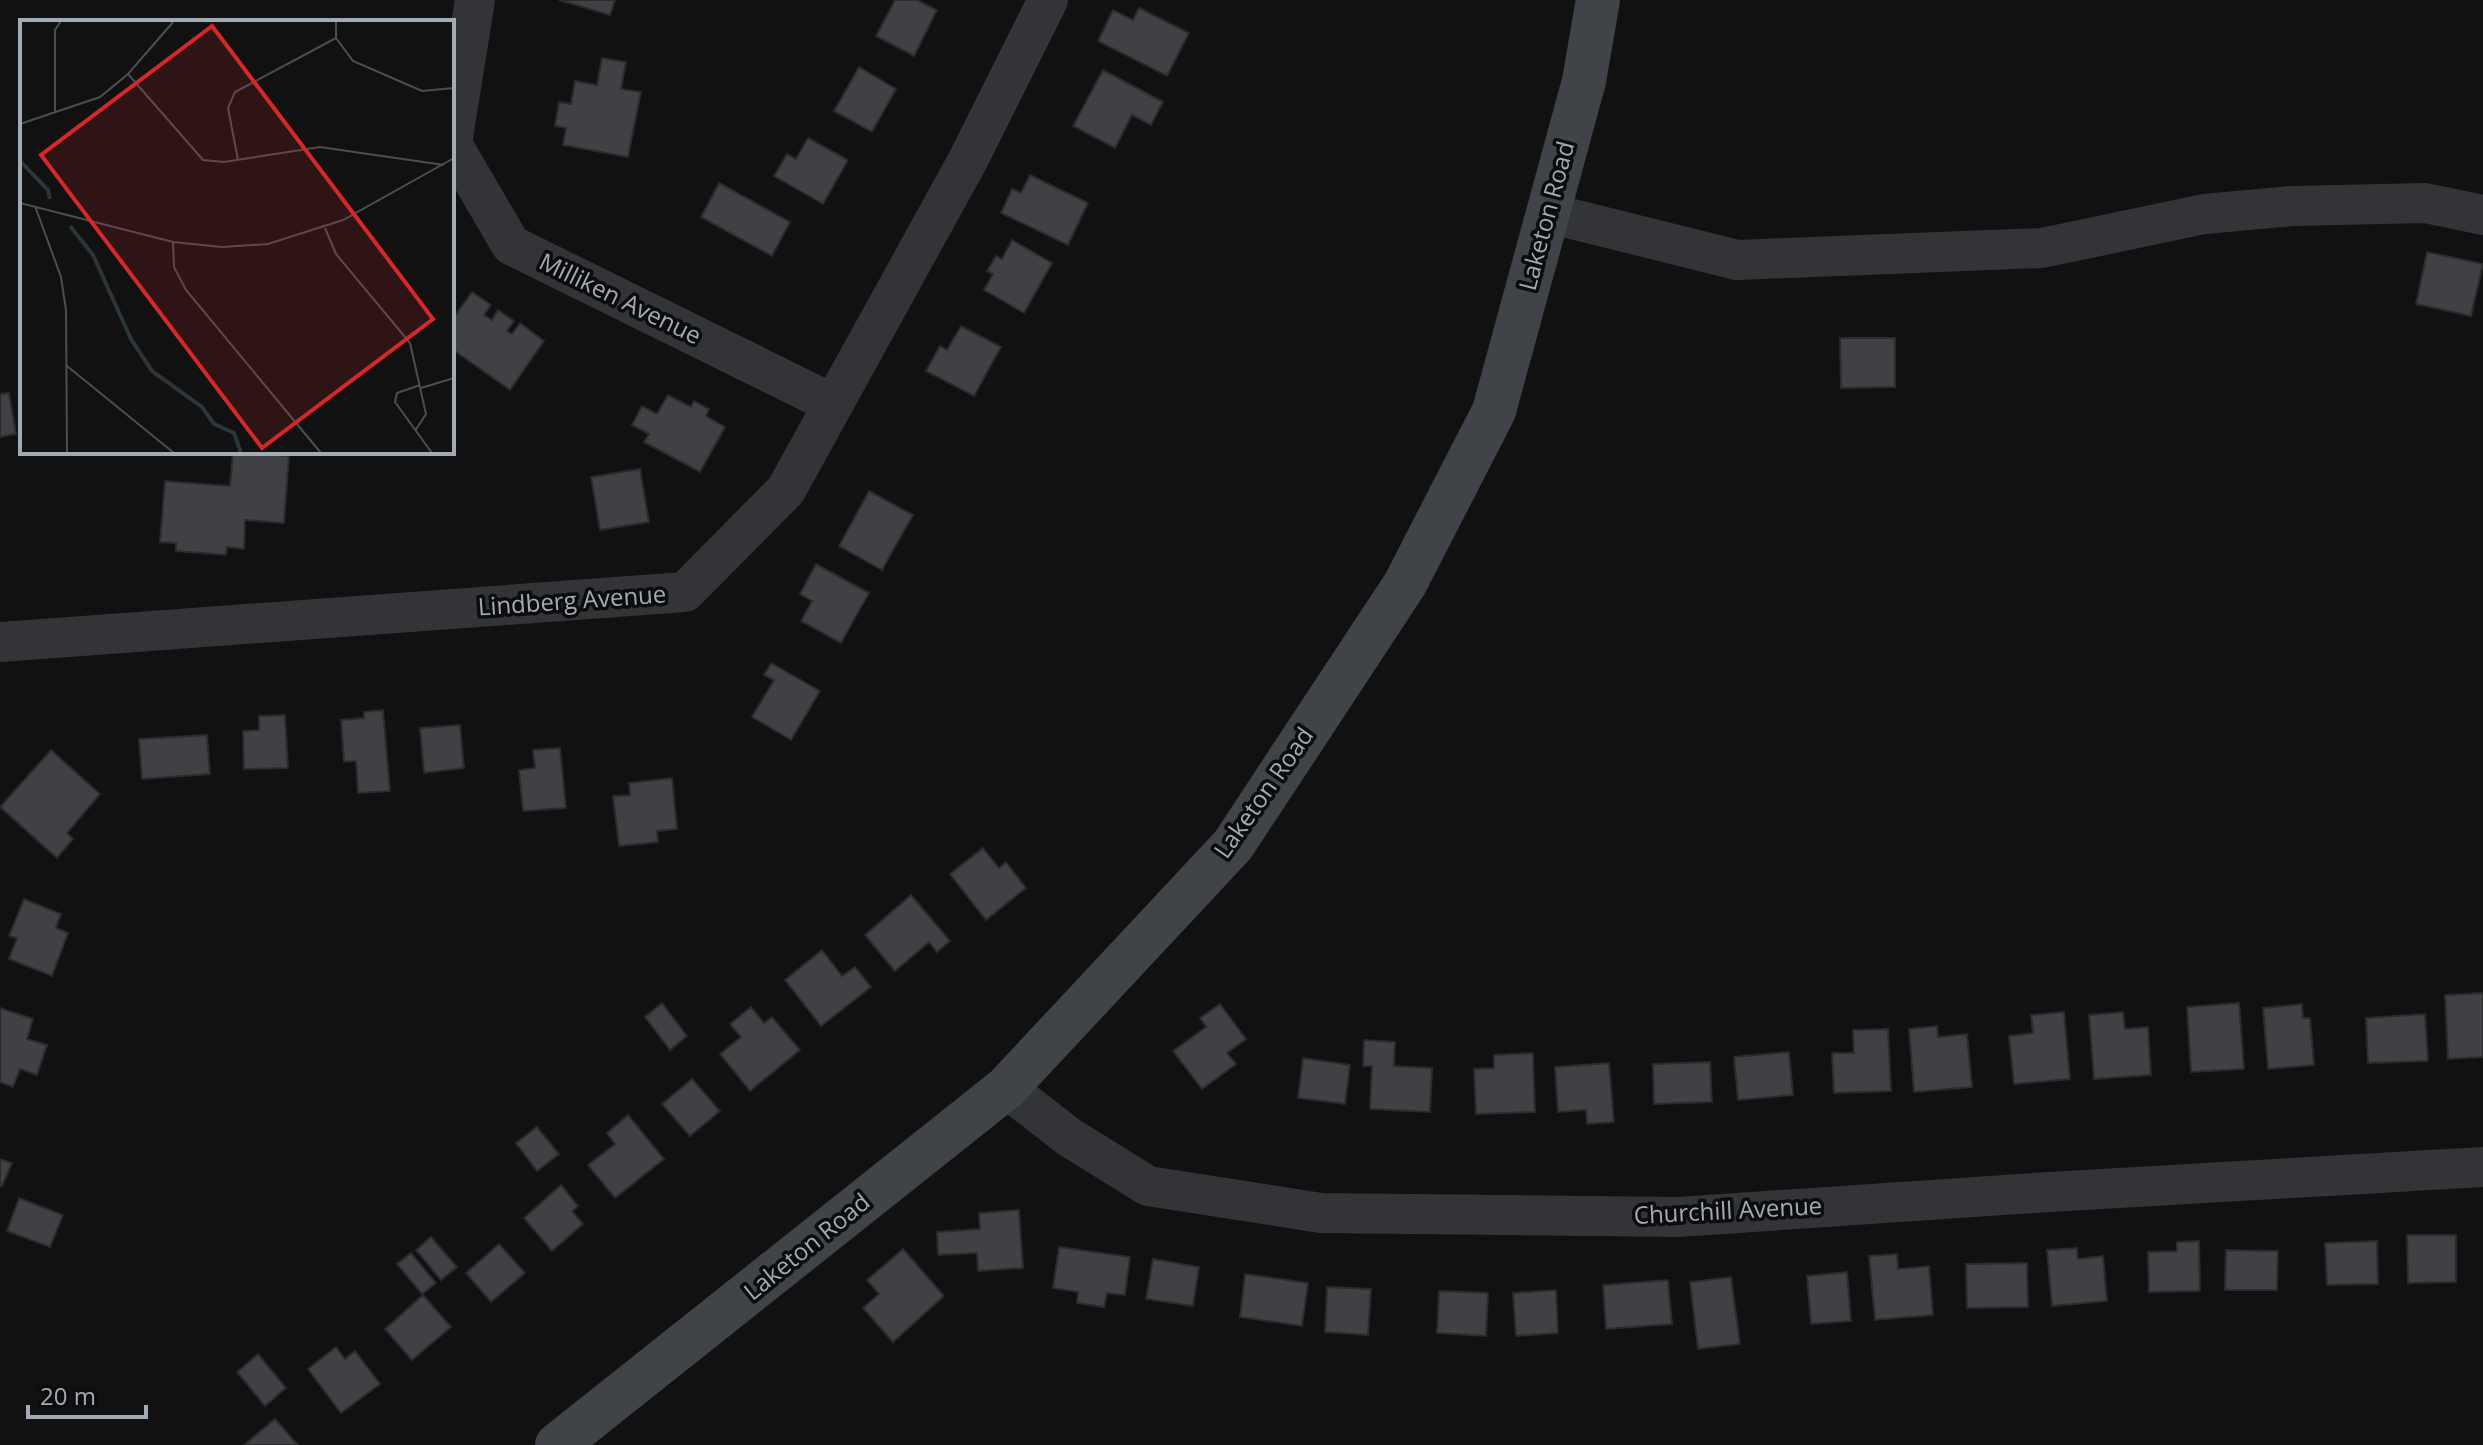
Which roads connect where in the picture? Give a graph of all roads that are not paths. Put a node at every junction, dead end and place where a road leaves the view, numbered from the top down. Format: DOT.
graph roads {
  1 [pos="475,0"];
  2 [pos="1048,0"];
  3 [pos="1598,0"];
  4 [pos="454,131"];
  5 [pos="454,147"];
  6 [pos="1548,213"];
  7 [pos="2483,215"];
  8 [pos="833,404"];
  9 [pos="0,642"];
  10 [pos="1006,1088"];
  11 [pos="2483,1167"];
  12 [pos="557,1445"];
  1 -- 4 [label="street, Milliken Avenue"];
  2 -- 8 [label="street, Lindberg Avenue"];
  3 -- 6 [label="street, Laketon Road"];
  5 -- 8 [label="street, Milliken Avenue"];
  6 -- 7 [label="street"];
  6 -- 10 [label="street, Laketon Road"];
  8 -- 9 [label="street, Lindberg Avenue"];
  10 -- 11 [label="street, Churchill Avenue"];
  10 -- 12 [label="street, Laketon Road"];
}
